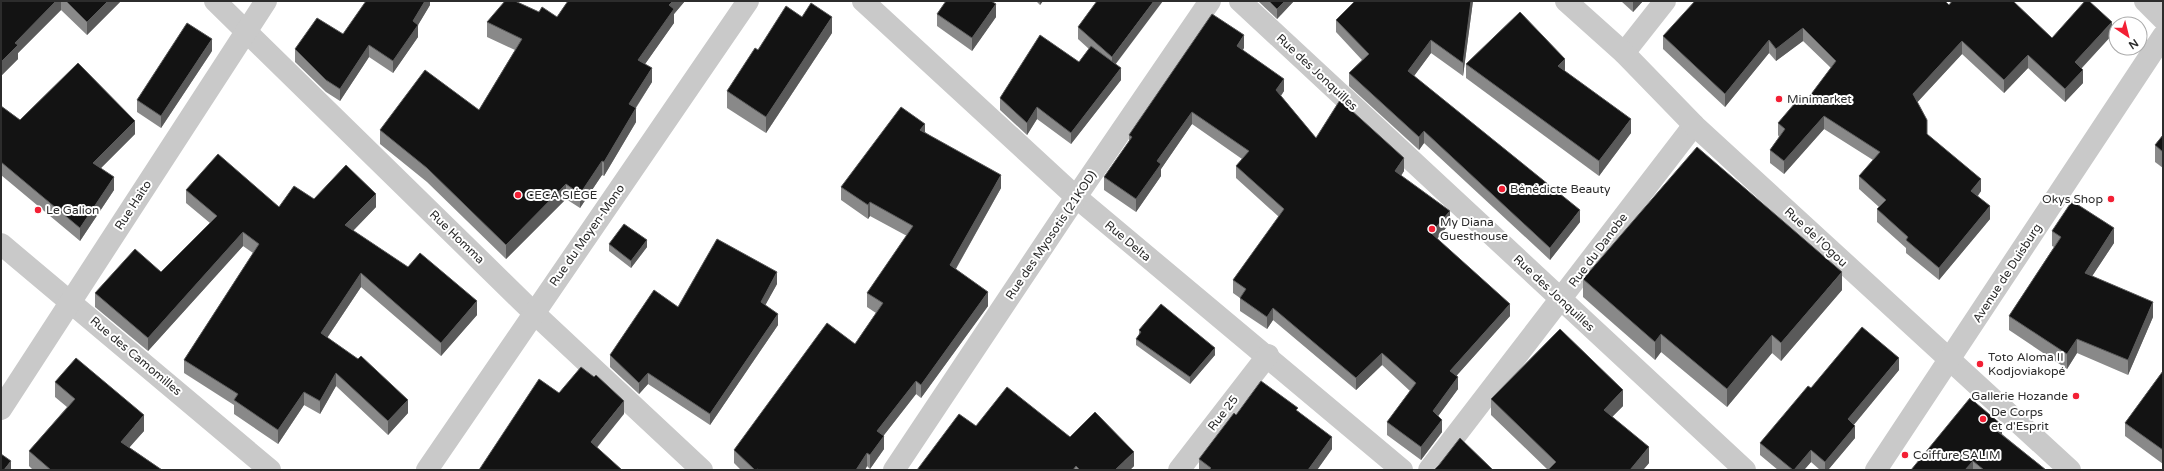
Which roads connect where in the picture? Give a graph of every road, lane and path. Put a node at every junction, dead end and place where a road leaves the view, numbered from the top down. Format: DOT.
graph roads {
  1 [pos="214,1"];
  2 [pos="266,1"];
  3 [pos="748,1"];
  4 [pos="863,1"];
  5 [pos="1210,1"];
  6 [pos="1240,1"];
  7 [pos="1566,1"];
  8 [pos="1665,1"];
  9 [pos="2145,1"];
  10 [pos="2163,19"];
  11 [pos="247,31"];
  12 [pos="2163,36"];
  13 [pos="1624,53"];
  14 [pos="1694,125"];
  15 [pos="1076,197"];
  16 [pos="1,244"];
  17 [pos="1560,299"];
  18 [pos="70,300"];
  19 [pos="534,313"];
  20 [pos="1268,356"];
  21 [pos="1950,360"];
  22 [pos="1,409"];
  23 [pos="270,470"];
  24 [pos="427,470"];
  25 [pos="702,470"];
  26 [pos="894,470"];
  27 [pos="1179,470"];
  28 [pos="1402,470"];
  29 [pos="1429,470"];
  30 [pos="1745,470"];
  31 [pos="1876,470"];
  32 [pos="2070,470"];
  1 -- 11 [label="street, Rue Homma"];
  2 -- 11 [label="street, Rue Haito"];
  3 -- 19 [label="street, Rue du Moyen-Mono"];
  4 -- 15 [label="street, Rue Delta"];
  5 -- 15 [label="street, Rue des Myosotis (21KOD)"];
  6 -- 17 [label="street, Rue des Jonquilles"];
  7 -- 13 [label="street, Rue de l'Ogou"];
  8 -- 13 [label="street"];
  9 -- 10 [label="street"];
  11 -- 18 [label="street, Rue Haito"];
  11 -- 19 [label="street, Rue Homma"];
  12 -- 21 [label="street, Avenue de Duisburg"];
  13 -- 14 [label="street, Rue de l'Ogou"];
  14 -- 17 [label="street, Rue du Danobe"];
  14 -- 21 [label="street, Rue de l'Ogou"];
  15 -- 20 [label="street, Rue Delta"];
  15 -- 26 [label="street, Rue des Myosotis (21KOD)"];
  16 -- 18 [label="street, Rue des Camomilles"];
  17 -- 29 [label="street, Rue du Danobe"];
  17 -- 30 [label="street, Rue des Jonquilles"];
  18 -- 22 [label="street, Rue Haito"];
  18 -- 23 [label="street, Rue des Camomilles"];
  19 -- 24 [label="street, Rue du Moyen-Mono"];
  19 -- 25 [label="street, Rue Homma"];
  20 -- 27 [label="street, Rue 25"];
  20 -- 28 [label="street, Rue Delta"];
  21 -- 31 [label="street, Avenue de Duisburg"];
  21 -- 32 [label="street, Rue de l'Ogou"];
}
